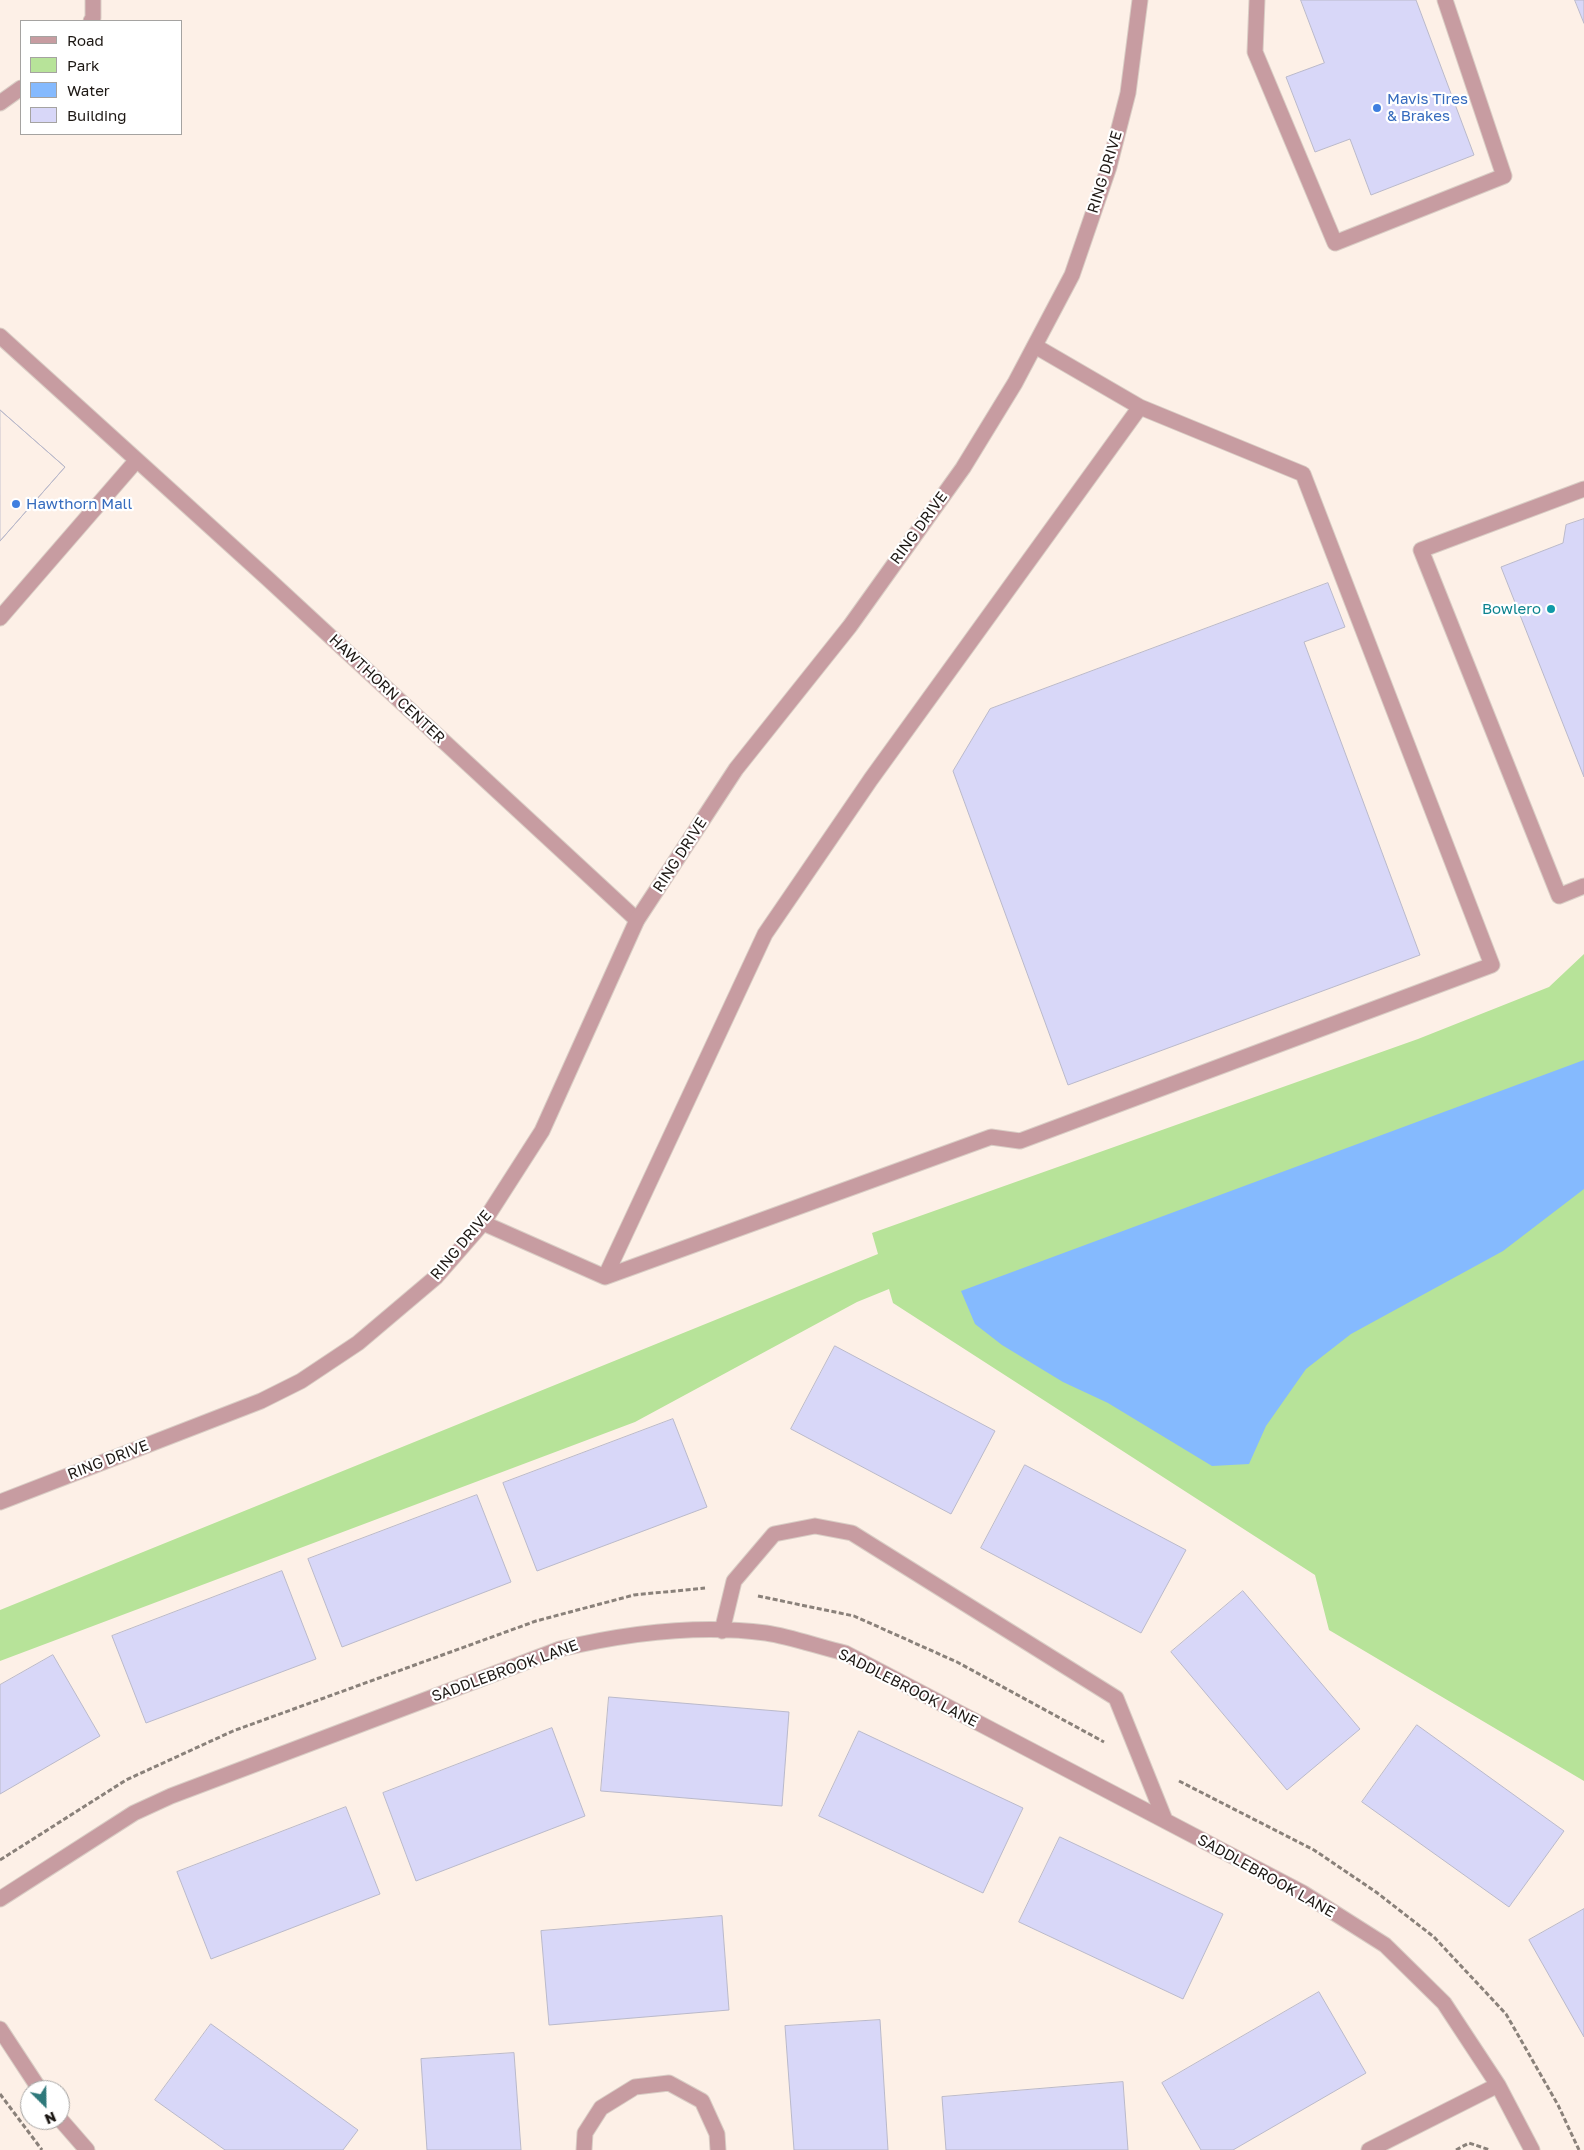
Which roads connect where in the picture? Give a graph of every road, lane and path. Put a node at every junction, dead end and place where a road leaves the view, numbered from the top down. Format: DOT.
graph roads {
  1 [pos="93,0"];
  2 [pos="1140,0"];
  3 [pos="1257,0"];
  4 [pos="1445,0"];
  5 [pos="91,20"];
  6 [pos="20,89"];
  7 [pos="0,103"];
  8 [pos="0,336"];
  9 [pos="1035,346"];
  10 [pos="1140,407"];
  11 [pos="136,461"];
  12 [pos="1584,488"];
  13 [pos="0,618"];
  14 [pos="1584,886"];
  15 [pos="637,920"];
  16 [pos="483,1223"];
  17 [pos="606,1277"];
  18 [pos="0,1502"];
  19 [pos="731,1592"];
  20 [pos="722,1631"];
  21 [pos="1141,1762"];
  22 [pos="1165,1820"];
  23 [pos="0,1860"];
  24 [pos="0,1899"];
  25 [pos="0,2029"];
  26 [pos="33,2080"];
  27 [pos="1498,2085"];
  28 [pos="0,2094"];
  29 [pos="70,2130"];
  30 [pos="42,2150"];
  31 [pos="87,2150"];
  32 [pos="584,2150"];
  33 [pos="718,2150"];
  34 [pos="1368,2150"];
  35 [pos="1456,2150"];
  36 [pos="1490,2150"];
  37 [pos="1532,2150"];
  38 [pos="1579,2150"];
  1 -- 5 [label="street"];
  2 -- 9 [label="street, RING DRIVE"];
  3 -- 4 [label="street"];
  6 -- 7 [label="street"];
  8 -- 11 [label="street, HAWTHORN CENTER"];
  9 -- 10 [label="street"];
  9 -- 15 [label="street, RING DRIVE"];
  10 -- 17 [label="street"];
  10 -- 17 [label="street"];
  11 -- 13 [label="street"];
  11 -- 15 [label="street, HAWTHORN CENTER"];
  12 -- 14 [label="street"];
  15 -- 16 [label="street, RING DRIVE"];
  16 -- 17 [label="street"];
  16 -- 18 [label="street, RING DRIVE"];
  19 -- 20 [label="street"];
  19 -- 21 [label="path"];
  19 -- 21 [label="street"];
  19 -- 23 [label="path"];
  20 -- 22 [label="street, SADDLEBROOK LANE"];
  20 -- 24 [label="street, SADDLEBROOK LANE"];
  21 -- 22 [label="street"];
  21 -- 38 [label="path"];
  22 -- 27 [label="street, SADDLEBROOK LANE"];
  25 -- 26 [label="street"];
  27 -- 34 [label="street"];
  27 -- 37 [label="street, SADDLEBROOK LANE"];
  28 -- 30 [label="path"];
  29 -- 31 [label="street"];
  32 -- 33 [label="street"];
  35 -- 36 [label="path"];
}
